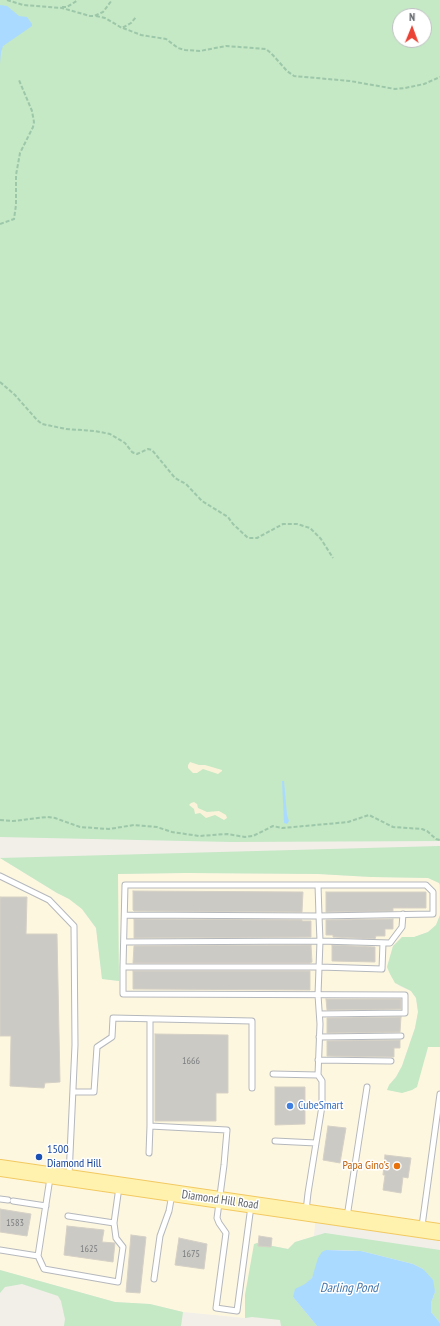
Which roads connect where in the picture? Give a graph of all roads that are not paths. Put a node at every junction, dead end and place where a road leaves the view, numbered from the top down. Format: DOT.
graph roads {
  1 [pos="0,876"];
  2 [pos="318,886"];
  3 [pos="404,914"];
  4 [pos="125,915"];
  5 [pos="319,916"];
  6 [pos="320,941"];
  7 [pos="124,942"];
  8 [pos="382,943"];
  9 [pos="123,967"];
  10 [pos="320,967"];
  11 [pos="318,995"];
  12 [pos="320,1014"];
  13 [pos="150,1019"];
  14 [pos="401,1036"];
  15 [pos="319,1037"];
  16 [pos="318,1060"];
  17 [pos="391,1061"];
  18 [pos="274,1074"];
  19 [pos="318,1075"];
  20 [pos="367,1087"];
  21 [pos="252,1088"];
  22 [pos="73,1092"];
  23 [pos="440,1094"];
  24 [pos="150,1126"];
  25 [pos="275,1141"];
  26 [pos="316,1143"];
  27 [pos="150,1153"];
  28 [pos="0,1168"];
  29 [pos="51,1176"];
  30 [pos="69,1178"];
  31 [pos="120,1185"];
  32 [pos="173,1193"];
  33 [pos="0,1199"];
  34 [pos="219,1200"];
  35 [pos="251,1204"];
  36 [pos="46,1206"];
  37 [pos="306,1212"];
  38 [pos="68,1216"];
  39 [pos="347,1218"];
  40 [pos="114,1223"];
  41 [pos="422,1229"];
  42 [pos="440,1232"];
  43 [pos="0,1250"];
  44 [pos="38,1256"];
  45 [pos="154,1279"];
  1 -- 22 [label="lane"];
  2 -- 3 [label="lane"];
  2 -- 4 [label="lane"];
  2 -- 5 [label="lane"];
  3 -- 5 [label="lane"];
  3 -- 8 [label="lane"];
  4 -- 5 [label="lane"];
  4 -- 7 [label="lane"];
  5 -- 6 [label="lane"];
  6 -- 7 [label="lane"];
  6 -- 8 [label="lane"];
  6 -- 10 [label="lane"];
  7 -- 9 [label="lane"];
  8 -- 10 [label="lane"];
  9 -- 10 [label="lane"];
  9 -- 11 [label="lane"];
  10 -- 11 [label="lane"];
  11 -- 12 [label="lane"];
  11 -- 12 [label="lane"];
  12 -- 15 [label="lane"];
  13 -- 21 [label="lane"];
  13 -- 22 [label="lane"];
  13 -- 24 [label="lane"];
  14 -- 15 [label="lane"];
  15 -- 16 [label="lane"];
  16 -- 17 [label="lane"];
  16 -- 19 [label="lane"];
  18 -- 19 [label="lane"];
  19 -- 26 [label="lane"];
  20 -- 39 [label="lane"];
  22 -- 30 [label="lane"];
  23 -- 41 [label="lane"];
  24 -- 27 [label="lane"];
  24 -- 34 [label="lane"];
  25 -- 26 [label="lane"];
  26 -- 37 [label="lane"];
  28 -- 29 [label="main road, Diamond Hill Road"];
  29 -- 30 [label="main road, Diamond Hill Road"];
  29 -- 36 [label="lane"];
  30 -- 31 [label="main road, Diamond Hill Road"];
  31 -- 32 [label="main road, Diamond Hill Road"];
  31 -- 40 [label="lane"];
  32 -- 34 [label="main road, Diamond Hill Road"];
  32 -- 45 [label="lane"];
  33 -- 36 [label="lane"];
  34 -- 35 [label="main road, Diamond Hill Road"];
  34 -- 35 [label="lane"];
  35 -- 37 [label="main road, Diamond Hill Road"];
  36 -- 44 [label="lane"];
  37 -- 39 [label="main road, Diamond Hill Road"];
  38 -- 40 [label="lane"];
  39 -- 41 [label="main road, Diamond Hill Road"];
  40 -- 44 [label="lane"];
  41 -- 42 [label="main road, Diamond Hill Road"];
  43 -- 44 [label="lane"];
}
